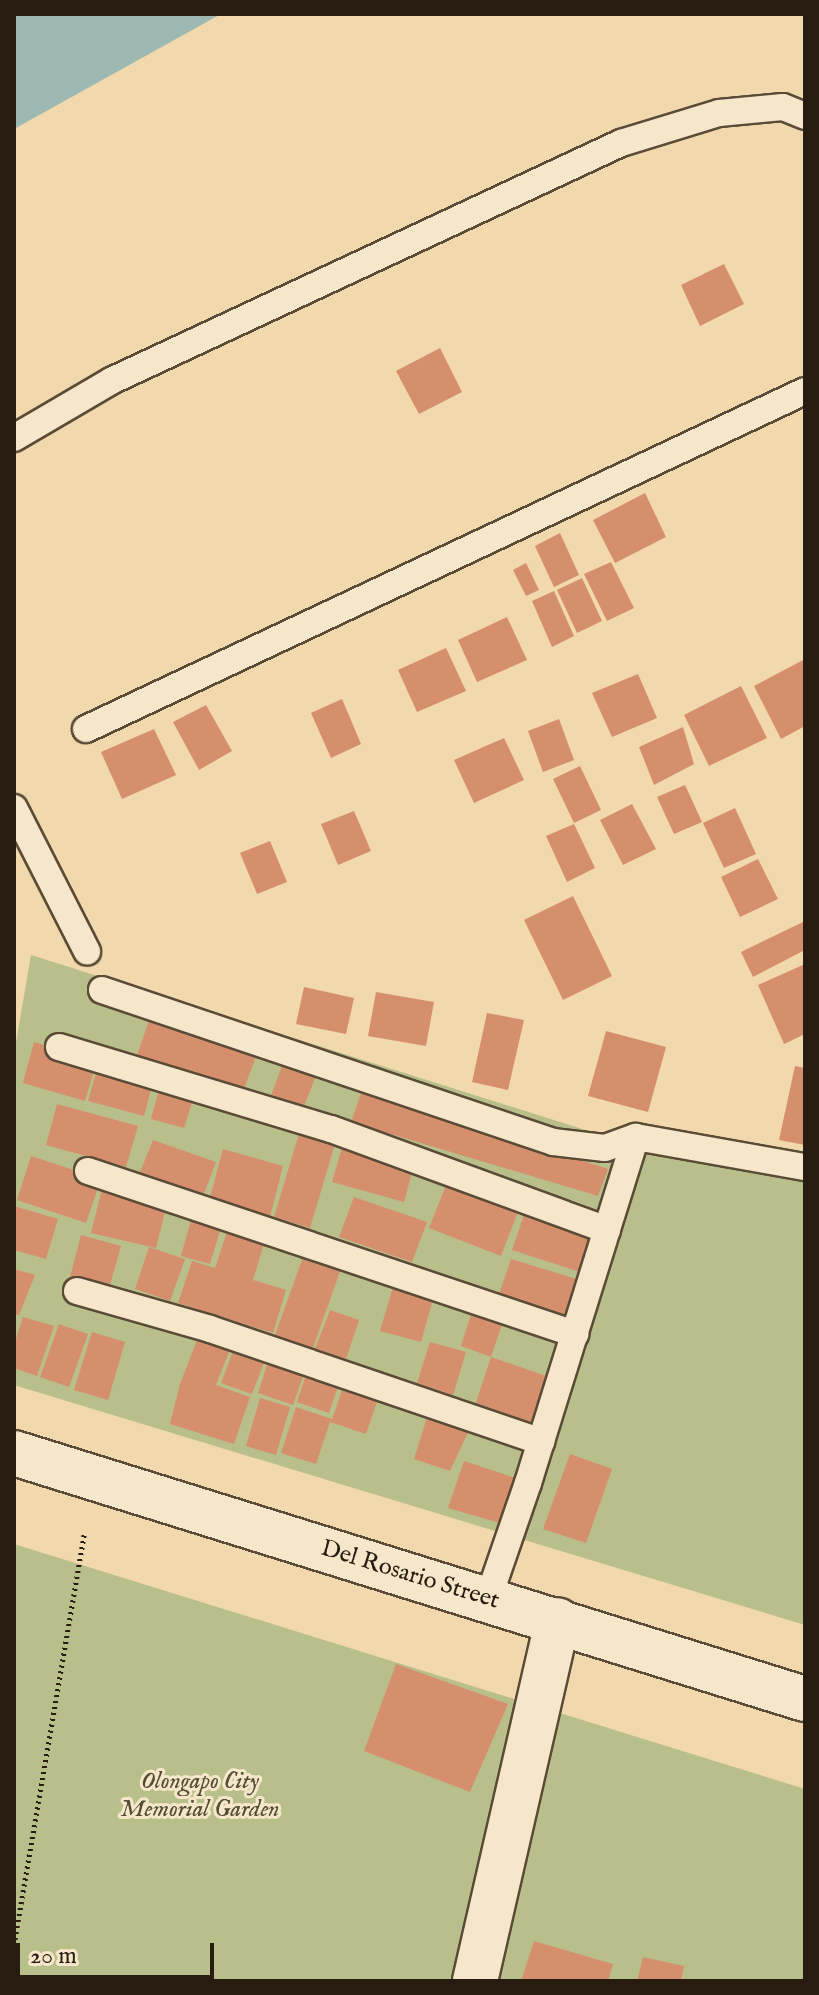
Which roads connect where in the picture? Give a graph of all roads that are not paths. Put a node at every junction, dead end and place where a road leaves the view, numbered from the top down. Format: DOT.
graph roads {
  1 [pos="805,116"];
  2 [pos="805,391"];
  3 [pos="14,438"];
  4 [pos="86,729"];
  5 [pos="14,808"];
  6 [pos="87,951"];
  7 [pos="102,990"];
  8 [pos="59,1047"];
  9 [pos="636,1137"];
  10 [pos="805,1167"];
  11 [pos="88,1171"];
  12 [pos="607,1230"];
  13 [pos="77,1291"];
  14 [pos="575,1334"];
  15 [pos="541,1442"];
  16 [pos="14,1453"];
  17 [pos="488,1599"];
  18 [pos="558,1620"];
  19 [pos="805,1699"];
  20 [pos="475,1981"];
  1 -- 3 [label="lane"];
  2 -- 4 [label="lane"];
  5 -- 6 [label="lane"];
  7 -- 9 [label="lane"];
  8 -- 12 [label="lane"];
  9 -- 10 [label="lane"];
  9 -- 12 [label="lane"];
  11 -- 14 [label="lane"];
  12 -- 14 [label="lane"];
  13 -- 15 [label="lane"];
  14 -- 15 [label="lane"];
  15 -- 17 [label="lane"];
  16 -- 17 [label="main road, Del Rosario Street"];
  17 -- 18 [label="main road, Del Rosario Street"];
  18 -- 19 [label="main road, Del Rosario Street"];
  18 -- 20 [label="main road"];
}
